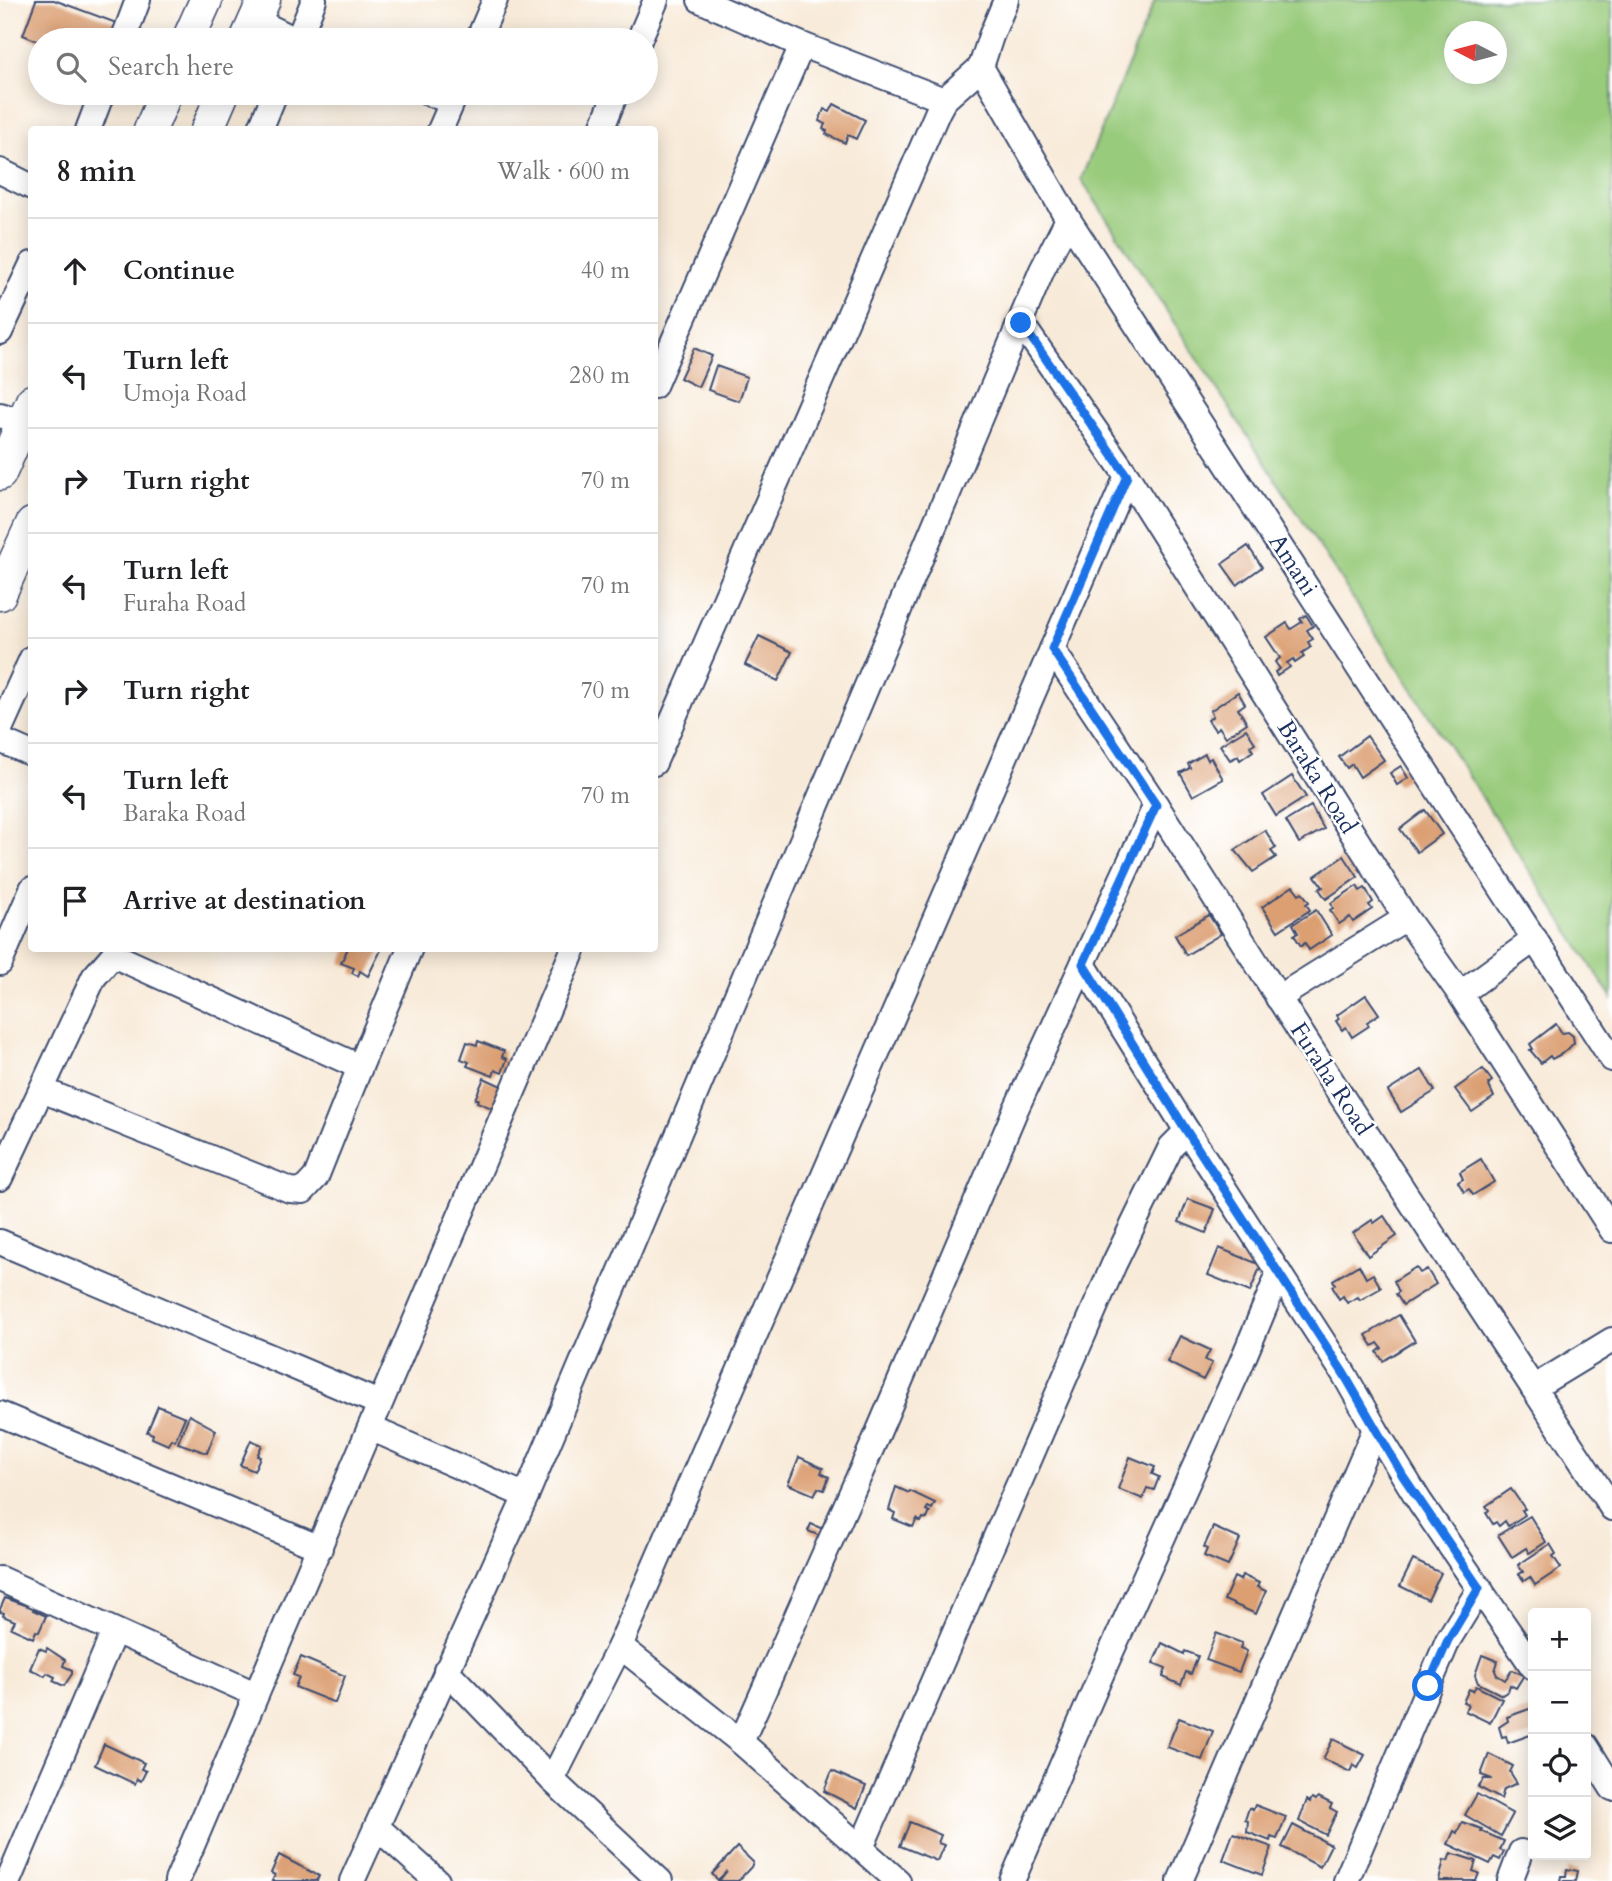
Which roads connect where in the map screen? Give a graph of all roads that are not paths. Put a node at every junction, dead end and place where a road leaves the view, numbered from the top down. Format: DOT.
graph roads {
  1 [pos="138,0"];
  2 [pos="206,0"];
  3 [pos="314,0"];
  4 [pos="495,0"];
  5 [pos="656,0"];
  6 [pos="700,0"];
  7 [pos="1006,0"];
  8 [pos="255,20"];
  9 [pos="127,28"];
  10 [pos="193,28"];
  11 [pos="272,28"];
  12 [pos="302,28"];
  13 [pos="483,28"];
  14 [pos="644,28"];
  15 [pos="802,45"];
  16 [pos="981,67"];
  17 [pos="944,100"];
  18 [pos="97,105"];
  19 [pos="161,105"];
  20 [pos="218,105"];
  21 [pos="270,105"];
  22 [pos="451,105"];
  23 [pos="612,105"];
  24 [pos="90,126"];
  25 [pos="152,126"];
  26 [pos="209,126"];
  27 [pos="262,126"];
  28 [pos="442,126"];
  29 [pos="603,126"];
  30 [pos="0,171"];
  31 [pos="28,185"];
  32 [pos="1068,219"];
  33 [pos="28,272"];
  34 [pos="1021,323"];
  35 [pos="0,332"];
  36 [pos="658,377"];
  37 [pos="18,413"];
  38 [pos="0,474"];
  39 [pos="1127,476"];
  40 [pos="28,533"];
  41 [pos="0,594"];
  42 [pos="1052,649"];
  43 [pos="28,667"];
  44 [pos="0,729"];
  45 [pos="0,740"];
  46 [pos="28,752"];
  47 [pos="658,755"];
  48 [pos="1156,805"];
  49 [pos="28,898"];
  50 [pos="1406,918"];
  51 [pos="1535,939"];
  52 [pos="408,952"];
  53 [pos="572,952"];
  54 [pos="0,964"];
  55 [pos="1083,964"];
  56 [pos="1460,994"];
  57 [pos="1278,998"];
  58 [pos="1612,1059"];
  59 [pos="360,1066"];
  60 [pos="42,1090"];
  61 [pos="1186,1130"];
  62 [pos="0,1178"];
  63 [pos="1612,1230"];
  64 [pos="0,1242"];
  65 [pos="1279,1273"];
  66 [pos="1612,1340"];
  67 [pos="1533,1388"];
  68 [pos="379,1403"];
  69 [pos="0,1414"];
  70 [pos="370,1428"];
  71 [pos="1375,1429"];
  72 [pos="526,1496"];
  73 [pos="1612,1508"];
  74 [pos="320,1548"];
  75 [pos="0,1579"];
  76 [pos="1479,1588"];
  77 [pos="114,1632"];
  78 [pos="620,1646"];
  79 [pos="1528,1660"];
  80 [pos="446,1670"];
  81 [pos="256,1694"];
  82 [pos="741,1742"];
  83 [pos="1591,1754"];
  84 [pos="552,1780"];
  85 [pos="1612,1788"];
  86 [pos="377,1827"];
  87 [pos="861,1848"];
  88 [pos="1521,1852"];
  89 [pos="8,1881"];
  90 [pos="177,1881"];
  91 [pos="352,1881"];
  92 [pos="437,1881"];
  93 [pos="660,1881"];
  94 [pos="898,1881"];
  95 [pos="1012,1881"];
  96 [pos="1180,1881"];
  97 [pos="1346,1881"];
  98 [pos="1510,1881"];
  1 -- 9 [label="street"];
  2 -- 10 [label="main road"];
  3 -- 12 [label="street"];
  4 -- 13 [label="street"];
  5 -- 14 [label="street"];
  6 -- 15 [label="street"];
  7 -- 16 [label="street"];
  8 -- 11 [label="street"];
  15 -- 17 [label="street"];
  15 -- 36 [label="street"];
  16 -- 17 [label="street"];
  16 -- 32 [label="street, Amani"];
  17 -- 47 [label="street"];
  18 -- 24 [label="street"];
  19 -- 25 [label="main road"];
  20 -- 26 [label="main road"];
  21 -- 27 [label="street"];
  22 -- 28 [label="street"];
  23 -- 29 [label="street"];
  30 -- 31 [label="street"];
  32 -- 34 [label="street"];
  32 -- 51 [label="street, Amani"];
  33 -- 35 [label="street"];
  34 -- 39 [label="street, Baraka Road"];
  34 -- 72 [label="street"];
  37 -- 38 [label="main road"];
  39 -- 42 [label="street"];
  39 -- 50 [label="street, Baraka Road"];
  40 -- 41 [label="main road"];
  42 -- 48 [label="street, Furaha Road"];
  42 -- 78 [label="street"];
  43 -- 44 [label="street"];
  45 -- 46 [label="street"];
  48 -- 55 [label="street"];
  48 -- 57 [label="street, Furaha Road"];
  49 -- 54 [label="street"];
  50 -- 56 [label="street, Baraka Road"];
  50 -- 57 [label="street"];
  51 -- 56 [label="street"];
  51 -- 58 [label="street, Amani"];
  52 -- 59 [label="street"];
  53 -- 68 [label="street"];
  55 -- 61 [label="street"];
  55 -- 82 [label="street"];
  56 -- 63 [label="street, Baraka Road"];
  57 -- 67 [label="street, Furaha Road"];
  59 -- 60 [label="street"];
  59 -- 60 [label="street"];
  60 -- 62 [label="street"];
  61 -- 65 [label="street"];
  61 -- 87 [label="street"];
  64 -- 68 [label="street"];
  65 -- 71 [label="street"];
  65 -- 95 [label="street"];
  66 -- 67 [label="street"];
  67 -- 73 [label="street, Furaha Road"];
  68 -- 70 [label="street"];
  69 -- 74 [label="street"];
  70 -- 72 [label="street"];
  70 -- 74 [label="street"];
  71 -- 76 [label="street"];
  71 -- 96 [label="street"];
  72 -- 80 [label="street"];
  74 -- 81 [label="street"];
  75 -- 77 [label="street"];
  76 -- 79 [label="street"];
  76 -- 97 [label="street"];
  77 -- 81 [label="street"];
  77 -- 89 [label="street"];
  78 -- 82 [label="street"];
  78 -- 84 [label="street"];
  80 -- 84 [label="street"];
  80 -- 86 [label="street"];
  81 -- 90 [label="street"];
  82 -- 87 [label="street"];
  83 -- 85 [label="street"];
  84 -- 93 [label="street"];
  86 -- 91 [label="street"];
  86 -- 92 [label="street"];
  87 -- 94 [label="street"];
  88 -- 98 [label="street"];
}
